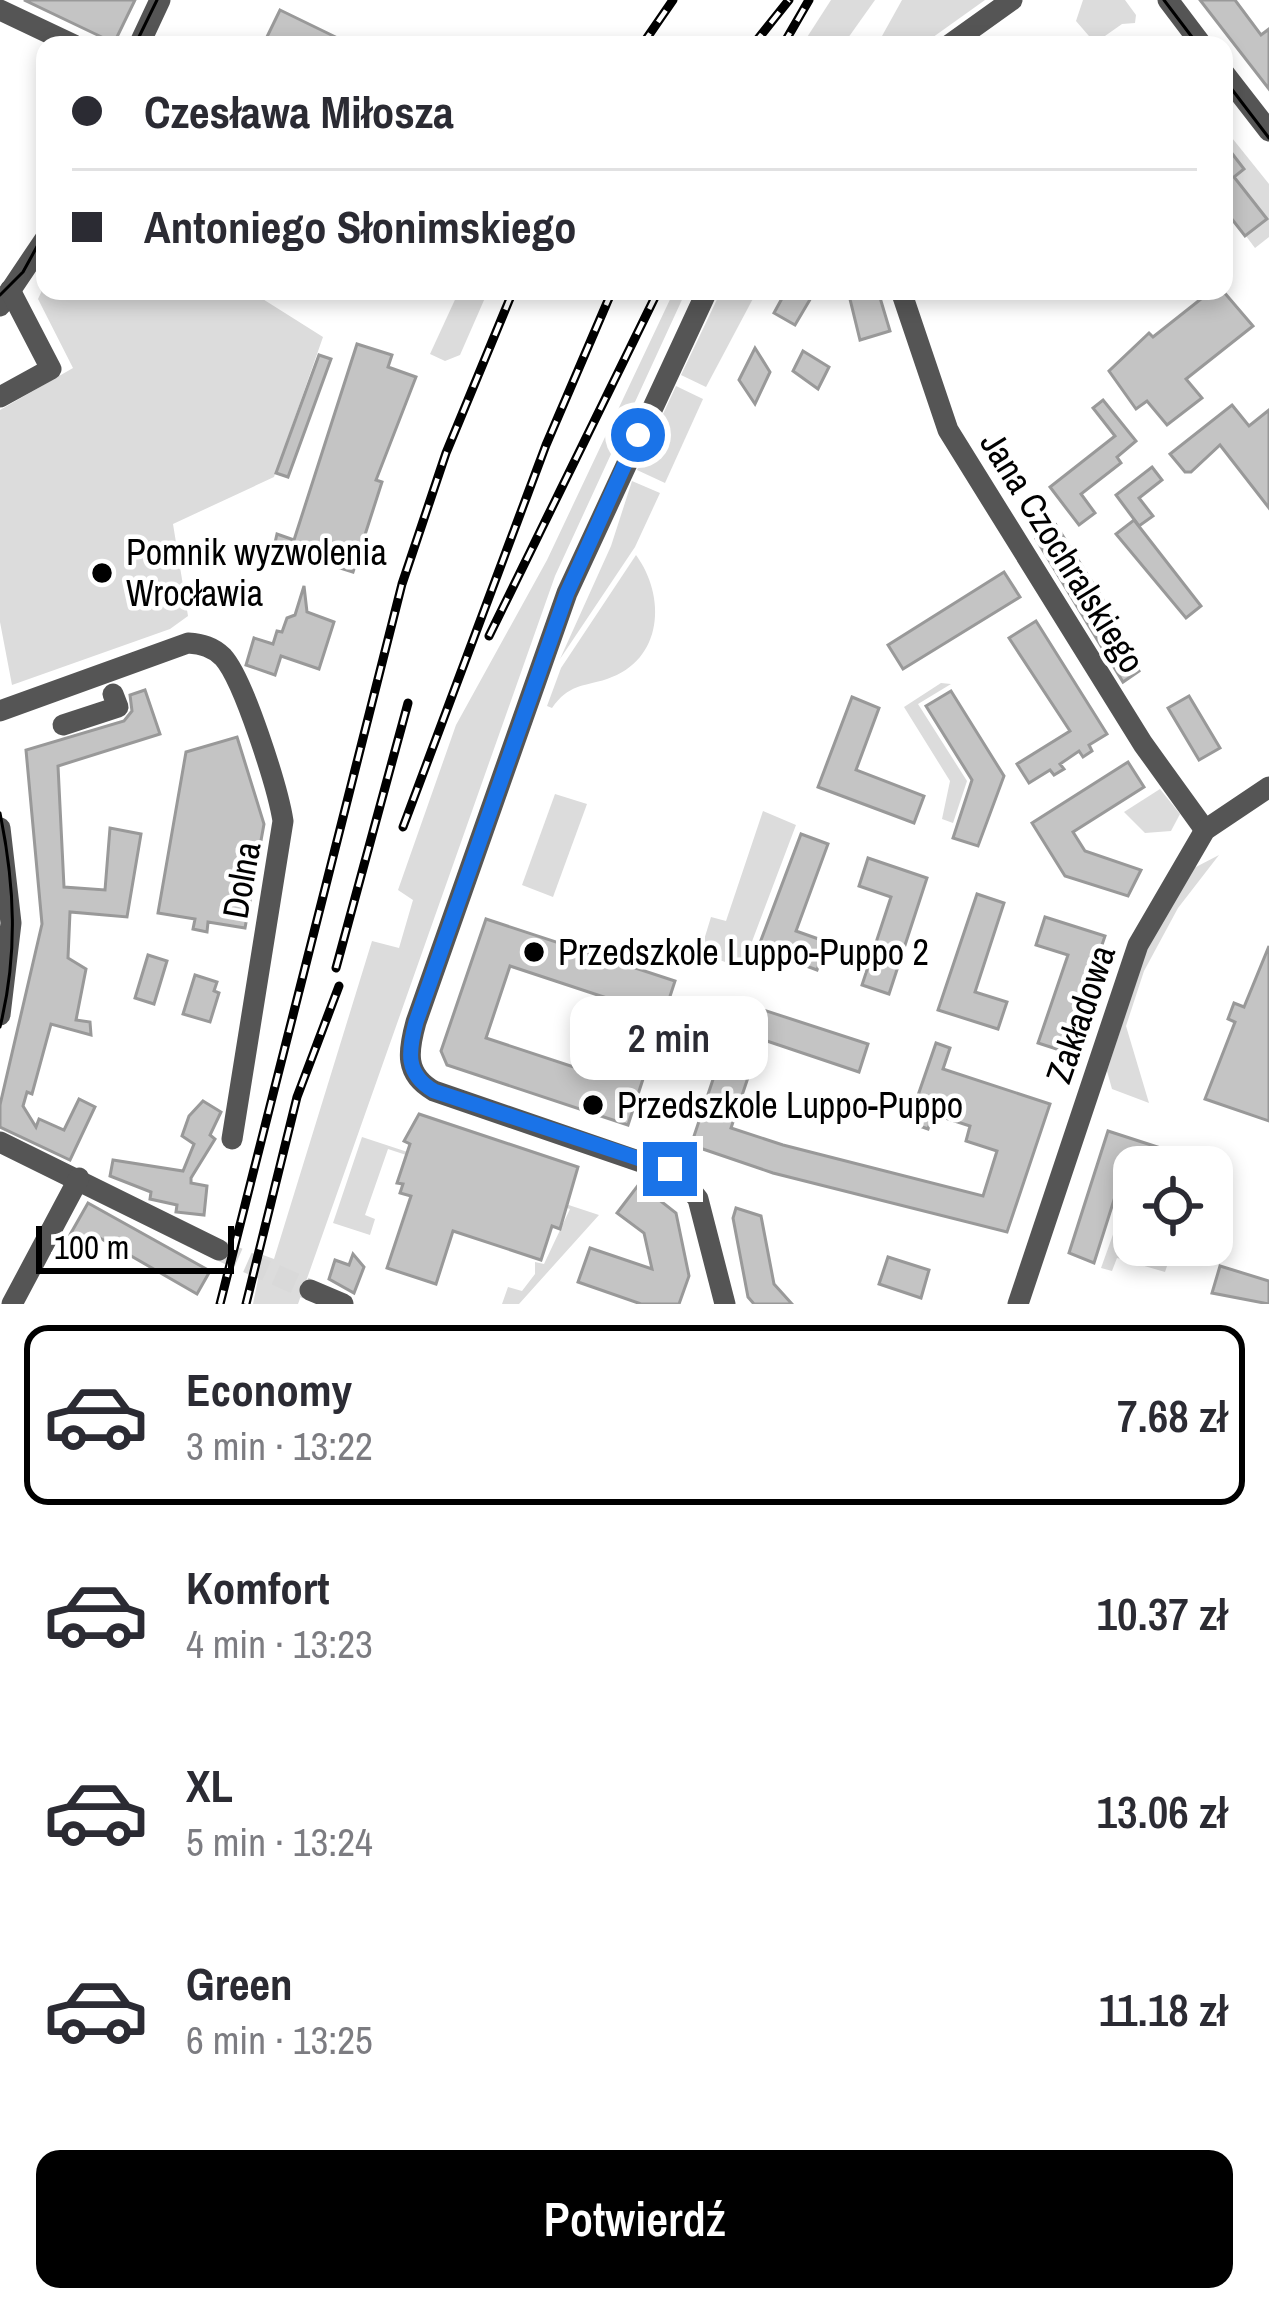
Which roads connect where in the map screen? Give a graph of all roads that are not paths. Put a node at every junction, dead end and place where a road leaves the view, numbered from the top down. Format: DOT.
graph roads {
  1 [pos="160,0"];
  2 [pos="1012,0"];
  3 [pos="1168,0"];
  4 [pos="0,10"];
  5 [pos="55,36"];
  6 [pos="143,36"];
  7 [pos="962,36"];
  8 [pos="1195,36"];
  9 [pos="1233,85"];
  10 [pos="1269,131"];
  11 [pos="36,251"];
  12 [pos="3,295"];
  13 [pos="703,300"];
  14 [pos="904,300"];
  15 [pos="0,397"];
  16 [pos="113,694"];
  17 [pos="0,711"];
  18 [pos="63,725"];
  19 [pos="1269,787"];
  20 [pos="0,828"];
  21 [pos="1205,830"];
  22 [pos="0,1015"];
  23 [pos="232,1139"];
  24 [pos="0,1142"];
  25 [pos="80,1178"];
  26 [pos="219,1250"];
  27 [pos="712,1259"];
  28 [pos="310,1289"];
  29 [pos="12,1304"];
  30 [pos="343,1304"];
  31 [pos="708,1304"];
  32 [pos="725,1304"];
  33 [pos="1018,1304"];
  1 -- 6 [label="street"];
  2 -- 7 [label="street"];
  3 -- 8 [label="street"];
  4 -- 5 [label="street"];
  9 -- 10 [label="street"];
  11 -- 12 [label="street"];
  12 -- 15 [label="street"];
  13 -- 27 [label="street"];
  14 -- 21 [label="street, Jana Czochralskiego"];
  16 -- 18 [label="street"];
  17 -- 23 [label="street, Dolna"];
  19 -- 21 [label="street, Zakładowa"];
  20 -- 22 [label="street"];
  21 -- 33 [label="street, Zakładowa"];
  24 -- 25 [label="street"];
  25 -- 26 [label="street"];
  25 -- 29 [label="street"];
  27 -- 31 [label="street"];
  27 -- 32 [label="street"];
  28 -- 30 [label="street"];
}
